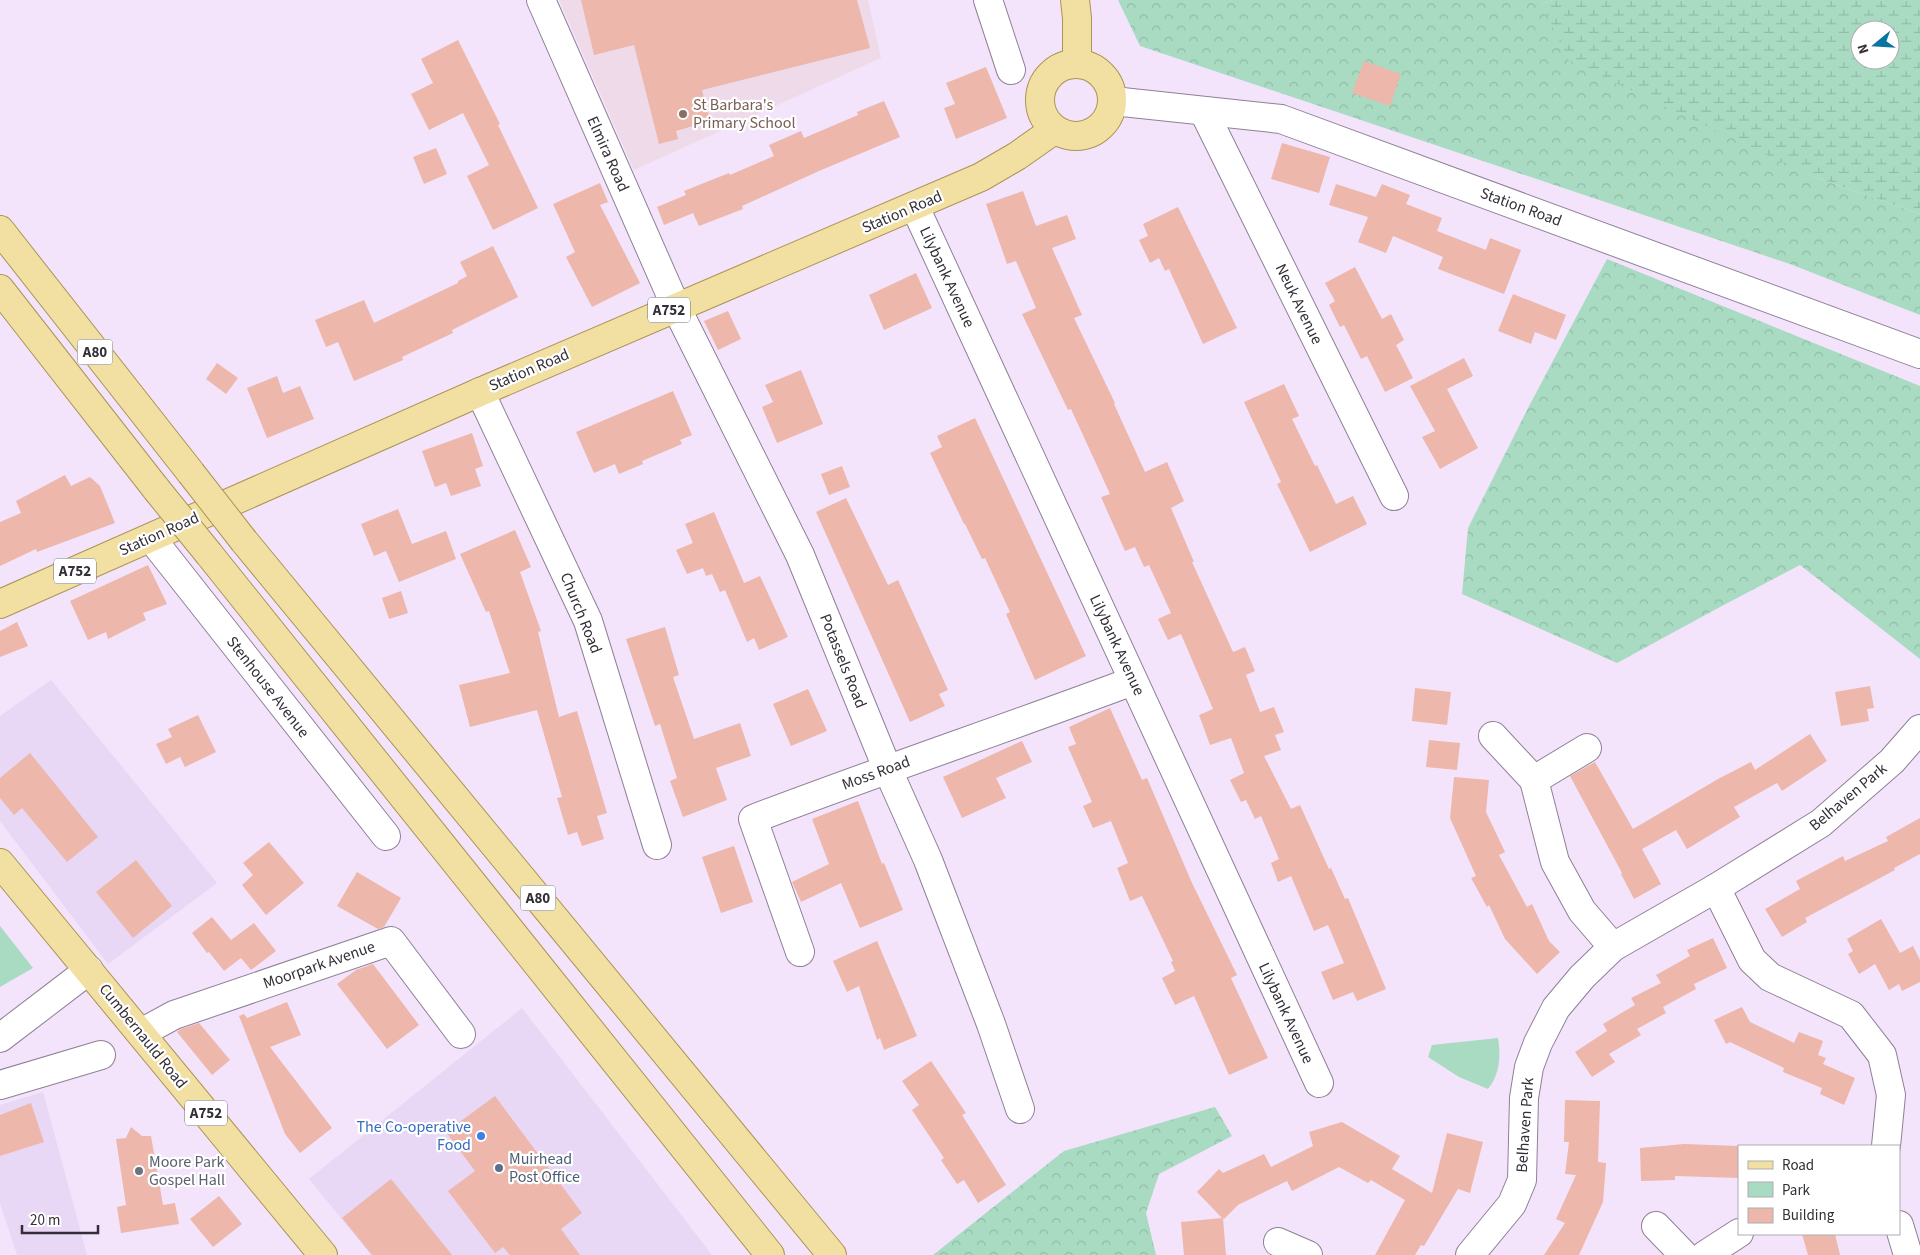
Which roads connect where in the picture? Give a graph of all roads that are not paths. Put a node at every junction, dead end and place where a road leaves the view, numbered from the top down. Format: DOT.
graph roads {
  1 [pos="541,0"];
  2 [pos="988,0"];
  3 [pos="1075,0"];
  4 [pos="1077,64"];
  5 [pos="1011,70"];
  6 [pos="1112,102"];
  7 [pos="1204,112"];
  8 [pos="1054,130"];
  9 [pos="915,207"];
  10 [pos="0,230"];
  11 [pos="0,289"];
  12 [pos="676,307"];
  13 [pos="1920,354"];
  14 [pos="480,392"];
  15 [pos="1394,496"];
  16 [pos="151,538"];
  17 [pos="0,604"];
  18 [pos="1133,681"];
  19 [pos="1920,728"];
  20 [pos="1493,736"];
  21 [pos="1587,748"];
  22 [pos="888,768"];
  23 [pos="1534,780"];
  24 [pos="386,836"];
  25 [pos="657,844"];
  26 [pos="0,864"];
  27 [pos="1716,888"];
  28 [pos="1613,947"];
  29 [pos="800,952"];
  30 [pos="89,970"];
  31 [pos="141,1033"];
  32 [pos="461,1034"];
  33 [pos="0,1038"];
  34 [pos="100,1055"];
  35 [pos="1319,1083"];
  36 [pos="0,1085"];
  37 [pos="1020,1109"];
  38 [pos="1886,1145"];
  39 [pos="1656,1226"];
  40 [pos="1900,1228"];
  41 [pos="1738,1234"];
  42 [pos="1278,1242"];
  43 [pos="323,1255"];
  44 [pos="770,1255"];
  45 [pos="832,1255"];
  46 [pos="1308,1255"];
  47 [pos="1470,1255"];
  48 [pos="1684,1255"];
  49 [pos="1705,1255"];
  50 [pos="1908,1255"];
  1 -- 12 [label="street, Elmira Road"];
  2 -- 5 [label="street"];
  3 -- 4 [label="main road"];
  4 -- 6 [label="main road"];
  4 -- 8 [label="main road"];
  6 -- 7 [label="street, Station Road"];
  6 -- 8 [label="main road"];
  7 -- 13 [label="street, Station Road"];
  7 -- 15 [label="street, Neuk Avenue"];
  8 -- 9 [label="main road, Station Road / A752"];
  9 -- 12 [label="main road, Station Road / A752"];
  9 -- 18 [label="street, Lilybank Avenue"];
  10 -- 45 [label="main road, A80, bridge"];
  11 -- 44 [label="main road, A80, bridge"];
  12 -- 14 [label="main road, Station Road / A752"];
  12 -- 22 [label="street, Potassels Road"];
  14 -- 16 [label="main road, Station Road / A752"];
  14 -- 25 [label="street, Church Road"];
  16 -- 17 [label="main road, Station Road / A752"];
  16 -- 24 [label="street, Stenhouse Avenue"];
  18 -- 22 [label="street, Moss Road"];
  18 -- 35 [label="street, Lilybank Avenue"];
  19 -- 27 [label="street, Belhaven Park"];
  20 -- 23 [label="street"];
  21 -- 23 [label="street"];
  22 -- 29 [label="street, Moss Road"];
  22 -- 37 [label="street, Potassels Road"];
  23 -- 28 [label="street"];
  26 -- 30 [label="main road, Cumbernauld Road / A752"];
  27 -- 28 [label="street, Belhaven Park"];
  27 -- 38 [label="street"];
  28 -- 47 [label="street, Belhaven Park"];
  30 -- 31 [label="main road, Cumbernauld Road / A752"];
  30 -- 33 [label="street"];
  31 -- 32 [label="street, Moorpark Avenue"];
  31 -- 43 [label="main road, Cumbernauld Road / A752"];
  34 -- 36 [label="street"];
  39 -- 48 [label="street"];
  40 -- 50 [label="street"];
  41 -- 49 [label="street"];
  42 -- 46 [label="street"];
}
